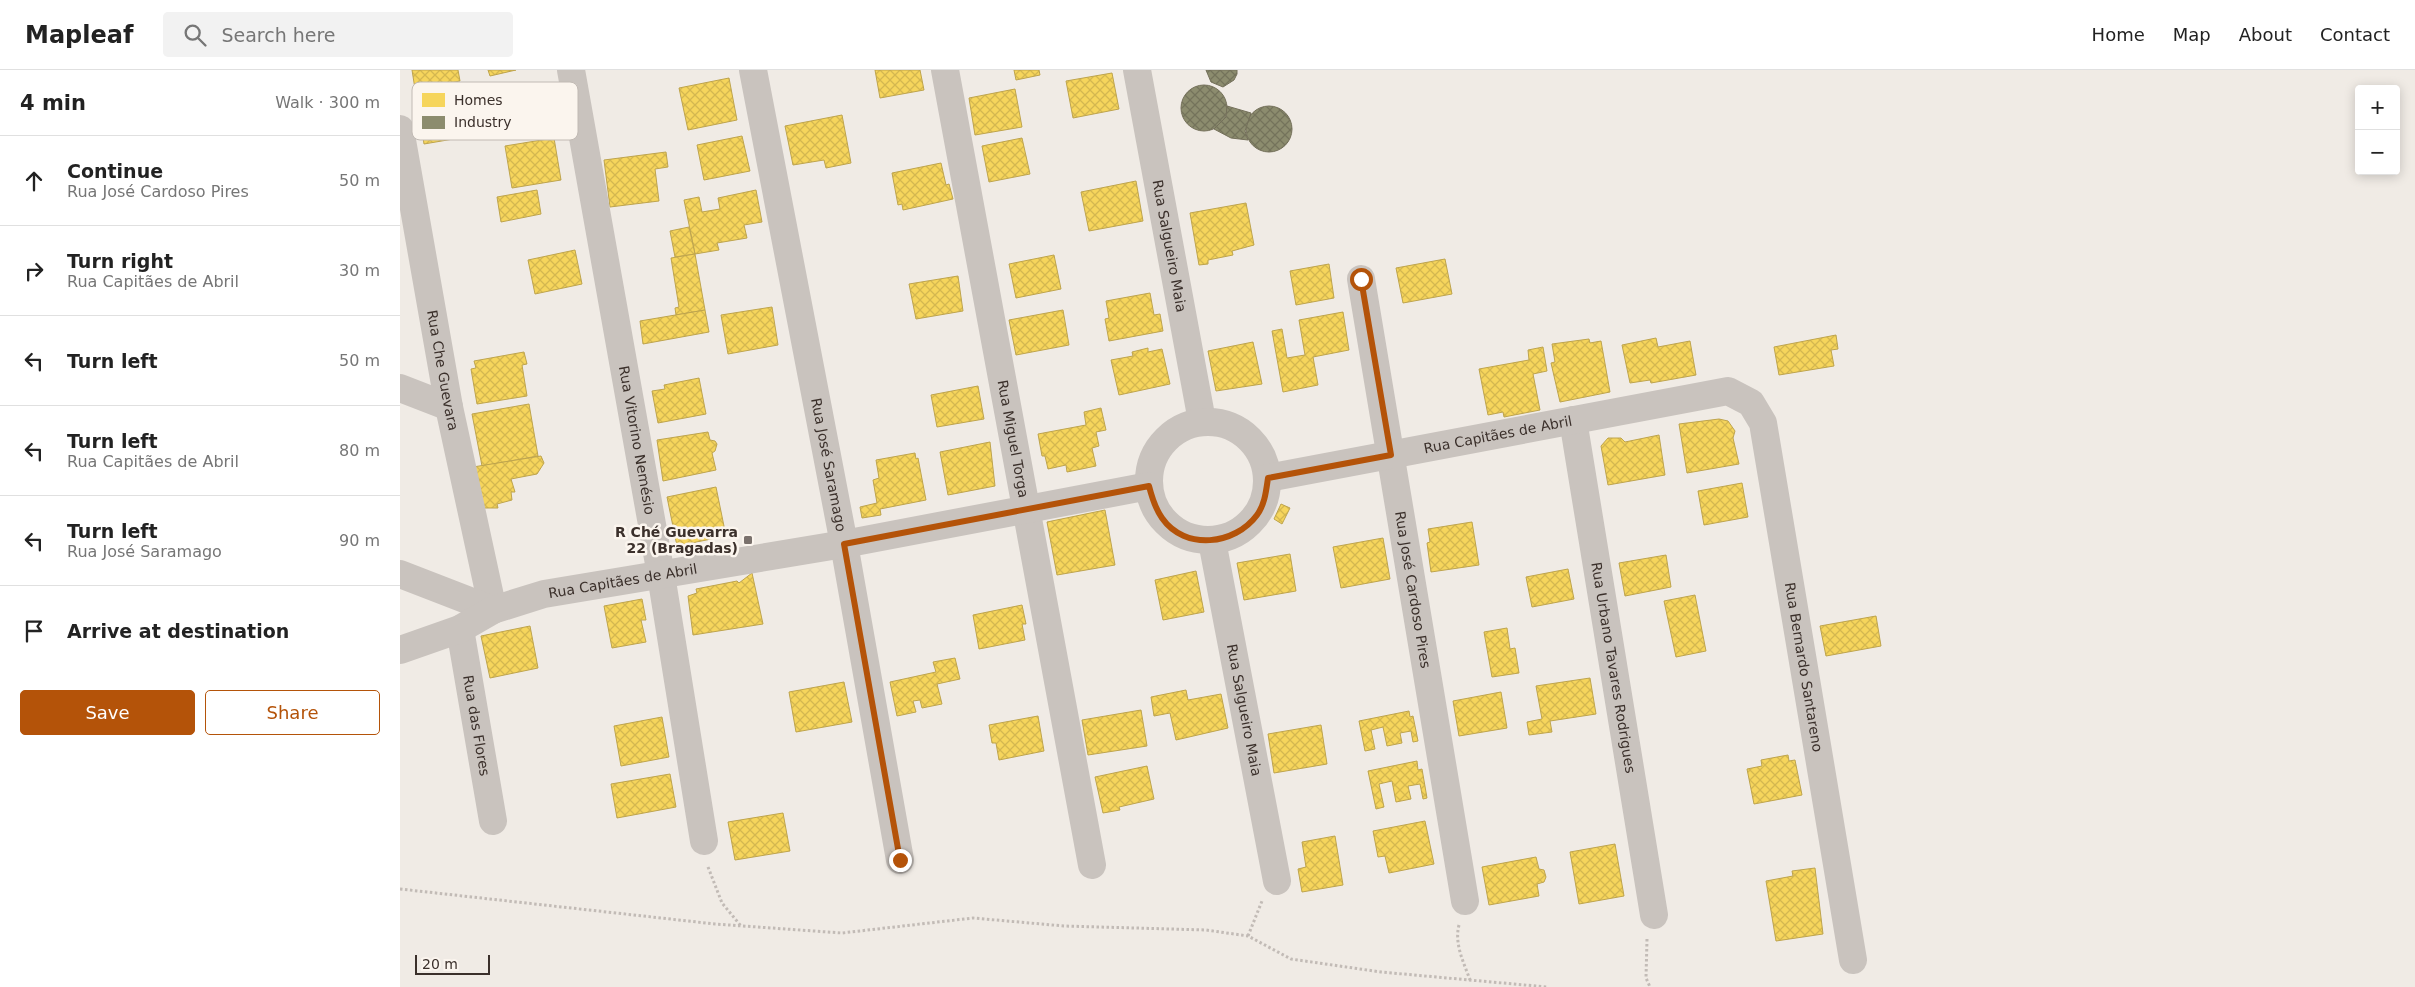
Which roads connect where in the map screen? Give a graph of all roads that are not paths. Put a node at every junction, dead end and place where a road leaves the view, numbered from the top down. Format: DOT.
graph roads {
  1 [pos="753,70"];
  2 [pos="945,70"];
  3 [pos="1137,70"];
  4 [pos="578,114"];
  5 [pos="400,129"];
  6 [pos="408,205"];
  7 [pos="1361,279"];
  8 [pos="400,388"];
  9 [pos="1728,391"];
  10 [pos="449,407"];
  11 [pos="1573,420"];
  12 [pos="1202,421"];
  13 [pos="1391,455"];
  14 [pos="1268,478"];
  15 [pos="1149,486"];
  16 [pos="1028,509"];
  17 [pos="1212,541"];
  18 [pos="844,544"];
  19 [pos="400,574"];
  20 [pos="661,574"];
  21 [pos="493,610"];
  22 [pos="460,629"];
  23 [pos="400,650"];
  24 [pos="493,821"];
  25 [pos="704,841"];
  26 [pos="900,860"];
  27 [pos="1092,865"];
  28 [pos="1277,881"];
  29 [pos="1465,901"];
  30 [pos="1654,915"];
  31 [pos="1853,960"];
  1 -- 18 [label="street, Rua José Saramago"];
  2 -- 16 [label="street, Rua Miguel Torga"];
  3 -- 12 [label="street, Rua Salgueiro Maia"];
  4 -- 20 [label="street, Rua Vitorino Nemésio"];
  5 -- 6 [label="street, Rua Che Guevara"];
  6 -- 10 [label="street, Rua Che Guevara"];
  7 -- 13 [label="street, Rua José Cardoso Pires"];
  8 -- 10 [label="street"];
  9 -- 11 [label="street, Rua Capitães de Abril"];
  9 -- 31 [label="street, Rua Bernardo Santareno"];
  10 -- 21 [label="street, Rua Che Guevara"];
  11 -- 13 [label="street, Rua Capitães de Abril"];
  11 -- 30 [label="street, Rua Urbano Tavares Rodrigues"];
  12 -- 14 [label="street"];
  12 -- 15 [label="street"];
  13 -- 14 [label="street, Rua Capitães de Abril"];
  13 -- 29 [label="street, Rua José Cardoso Pires"];
  14 -- 17 [label="street"];
  15 -- 16 [label="street, Rua Capitães de Abril"];
  15 -- 17 [label="street"];
  16 -- 18 [label="street, Rua Capitães de Abril"];
  16 -- 27 [label="street, Rua Miguel Torga"];
  17 -- 28 [label="street, Rua Salgueiro Maia"];
  18 -- 20 [label="street, Rua Capitães de Abril"];
  18 -- 26 [label="street, Rua José Saramago"];
  19 -- 21 [label="street"];
  20 -- 21 [label="street, Rua Capitães de Abril"];
  20 -- 25 [label="street, Rua Vitorino Nemésio"];
  21 -- 22 [label="street, Rua Capitães de Abril"];
  22 -- 23 [label="street, Rua Capitães de Abril"];
  22 -- 24 [label="street, Rua das Flores"];
}
